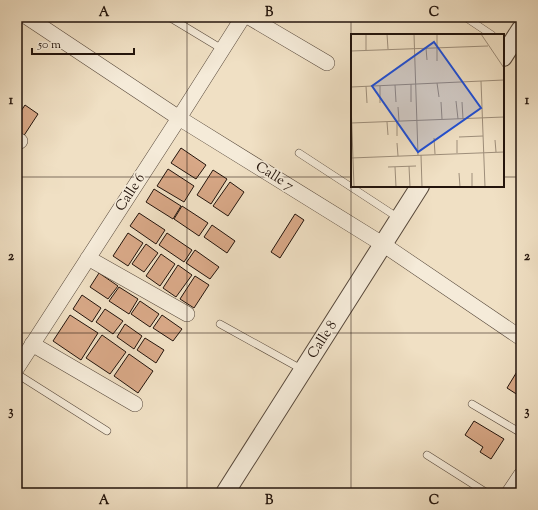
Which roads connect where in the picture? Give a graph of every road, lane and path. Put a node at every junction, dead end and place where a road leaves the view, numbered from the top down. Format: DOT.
graph roads {
  1 [pos="27,17"];
  2 [pos="169,17"];
  3 [pos="243,17"];
  4 [pos="249,17"];
  5 [pos="465,17"];
  6 [pos="521,29"];
  7 [pos="490,34"];
  8 [pos="505,48"];
  9 [pos="222,49"];
  10 [pos="327,63"];
  11 [pos="179,118"];
  12 [pos="299,154"];
  13 [pos="419,187"];
  14 [pos="400,219"];
  15 [pos="384,245"];
  16 [pos="88,258"];
  17 [pos="187,314"];
  18 [pos="220,324"];
  19 [pos="521,338"];
  20 [pos="32,344"];
  21 [pos="17,368"];
  22 [pos="303,370"];
  23 [pos="17,374"];
  24 [pos="135,404"];
  25 [pos="472,404"];
  26 [pos="107,431"];
  27 [pos="521,434"];
  28 [pos="427,455"];
  29 [pos="521,475"];
  30 [pos="225,493"];
  31 [pos="487,493"];
  32 [pos="509,493"];
  1 -- 11 [label="street, Calle 7"];
  2 -- 9 [label="lane"];
  3 -- 9 [label="street, Calle 6"];
  4 -- 10 [label="street"];
  5 -- 7 [label="lane"];
  6 -- 8 [label="street"];
  9 -- 11 [label="street, Calle 6"];
  11 -- 15 [label="street, Calle 7"];
  11 -- 16 [label="street, Calle 6"];
  12 -- 14 [label="lane"];
  13 -- 14 [label="street, Calle 8"];
  14 -- 15 [label="street, Calle 8"];
  15 -- 19 [label="street, Calle 7"];
  15 -- 22 [label="street, Calle 8"];
  16 -- 17 [label="street"];
  16 -- 20 [label="street, Calle 6"];
  18 -- 22 [label="lane"];
  20 -- 21 [label="street, Calle 6"];
  20 -- 24 [label="street"];
  22 -- 30 [label="street, Calle 8"];
  23 -- 26 [label="lane"];
  25 -- 27 [label="lane"];
  28 -- 31 [label="lane"];
  29 -- 32 [label="street"];
}
